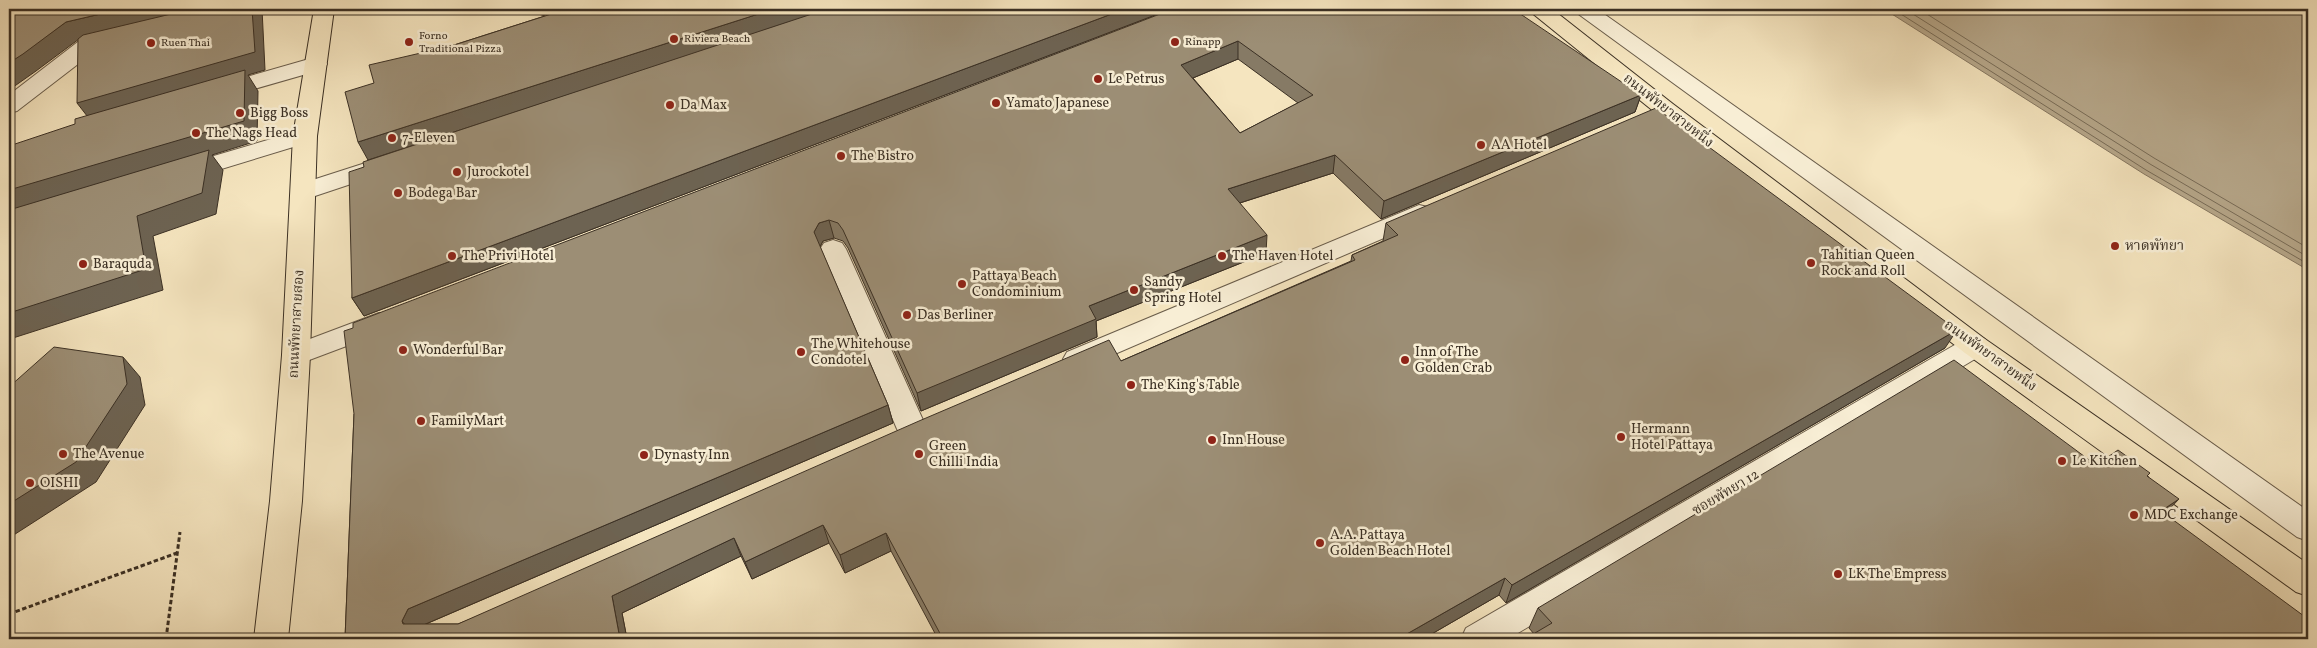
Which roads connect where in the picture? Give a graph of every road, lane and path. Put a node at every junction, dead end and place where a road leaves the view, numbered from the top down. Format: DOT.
graph roads {
  1 [pos="324,9"];
  2 [pos="1539,9"];
  3 [pos="1584,9"];
  4 [pos="135,34"];
  5 [pos="316,64"];
  6 [pos="195,100"];
  7 [pos="9,106"];
  8 [pos="1665,109"];
  9 [pos="1638,120"];
  10 [pos="305,136"];
  11 [pos="406,158"];
  12 [pos="160,180"];
  13 [pos="303,192"];
  14 [pos="1447,202"];
  15 [pos="833,249"];
  16 [pos="398,316"];
  17 [pos="1974,346"];
  18 [pos="296,355"];
  19 [pos="1056,368"];
  20 [pos="939,418"];
  21 [pos="912,429"];
  22 [pos="885,441"];
  23 [pos="2308,528"];
  24 [pos="180,532"];
  25 [pos="177,553"];
  26 [pos="2308,582"];
  27 [pos="9,614"];
  28 [pos="166,639"];
  29 [pos="271,639"];
  30 [pos="1478,639"];
  1 -- 5 [label="main road, ถนนพัทยาสายสอง"];
  2 -- 8 [label="main road, ถนนพัทยาสายหนึ่ง"];
  3 -- 23 [label="street"];
  4 -- 7 [label="street"];
  5 -- 6 [label="street"];
  5 -- 10 [label="main road, ถนนพัทยาสายสอง"];
  8 -- 9 [label="street"];
  8 -- 17 [label="main road, ถนนพัทยาสายหนึ่ง"];
  10 -- 12 [label="street"];
  10 -- 13 [label="main road, ถนนพัทยาสายสอง"];
  11 -- 13 [label="street"];
  13 -- 18 [label="main road, ถนนพัทยาสายสอง"];
  14 -- 19 [label="street"];
  15 -- 21 [label="street"];
  16 -- 18 [label="street"];
  17 -- 26 [label="main road, ถนนพัทยาสายหนึ่ง"];
  17 -- 30 [label="street, ซอยพัทยา 12"];
  18 -- 29 [label="main road, ถนนพัทยาสายสอง"];
  20 -- 21 [label="street"];
  21 -- 22 [label="street"];
  24 -- 25 [label="path"];
  25 -- 27 [label="path"];
  25 -- 28 [label="path"];
}
